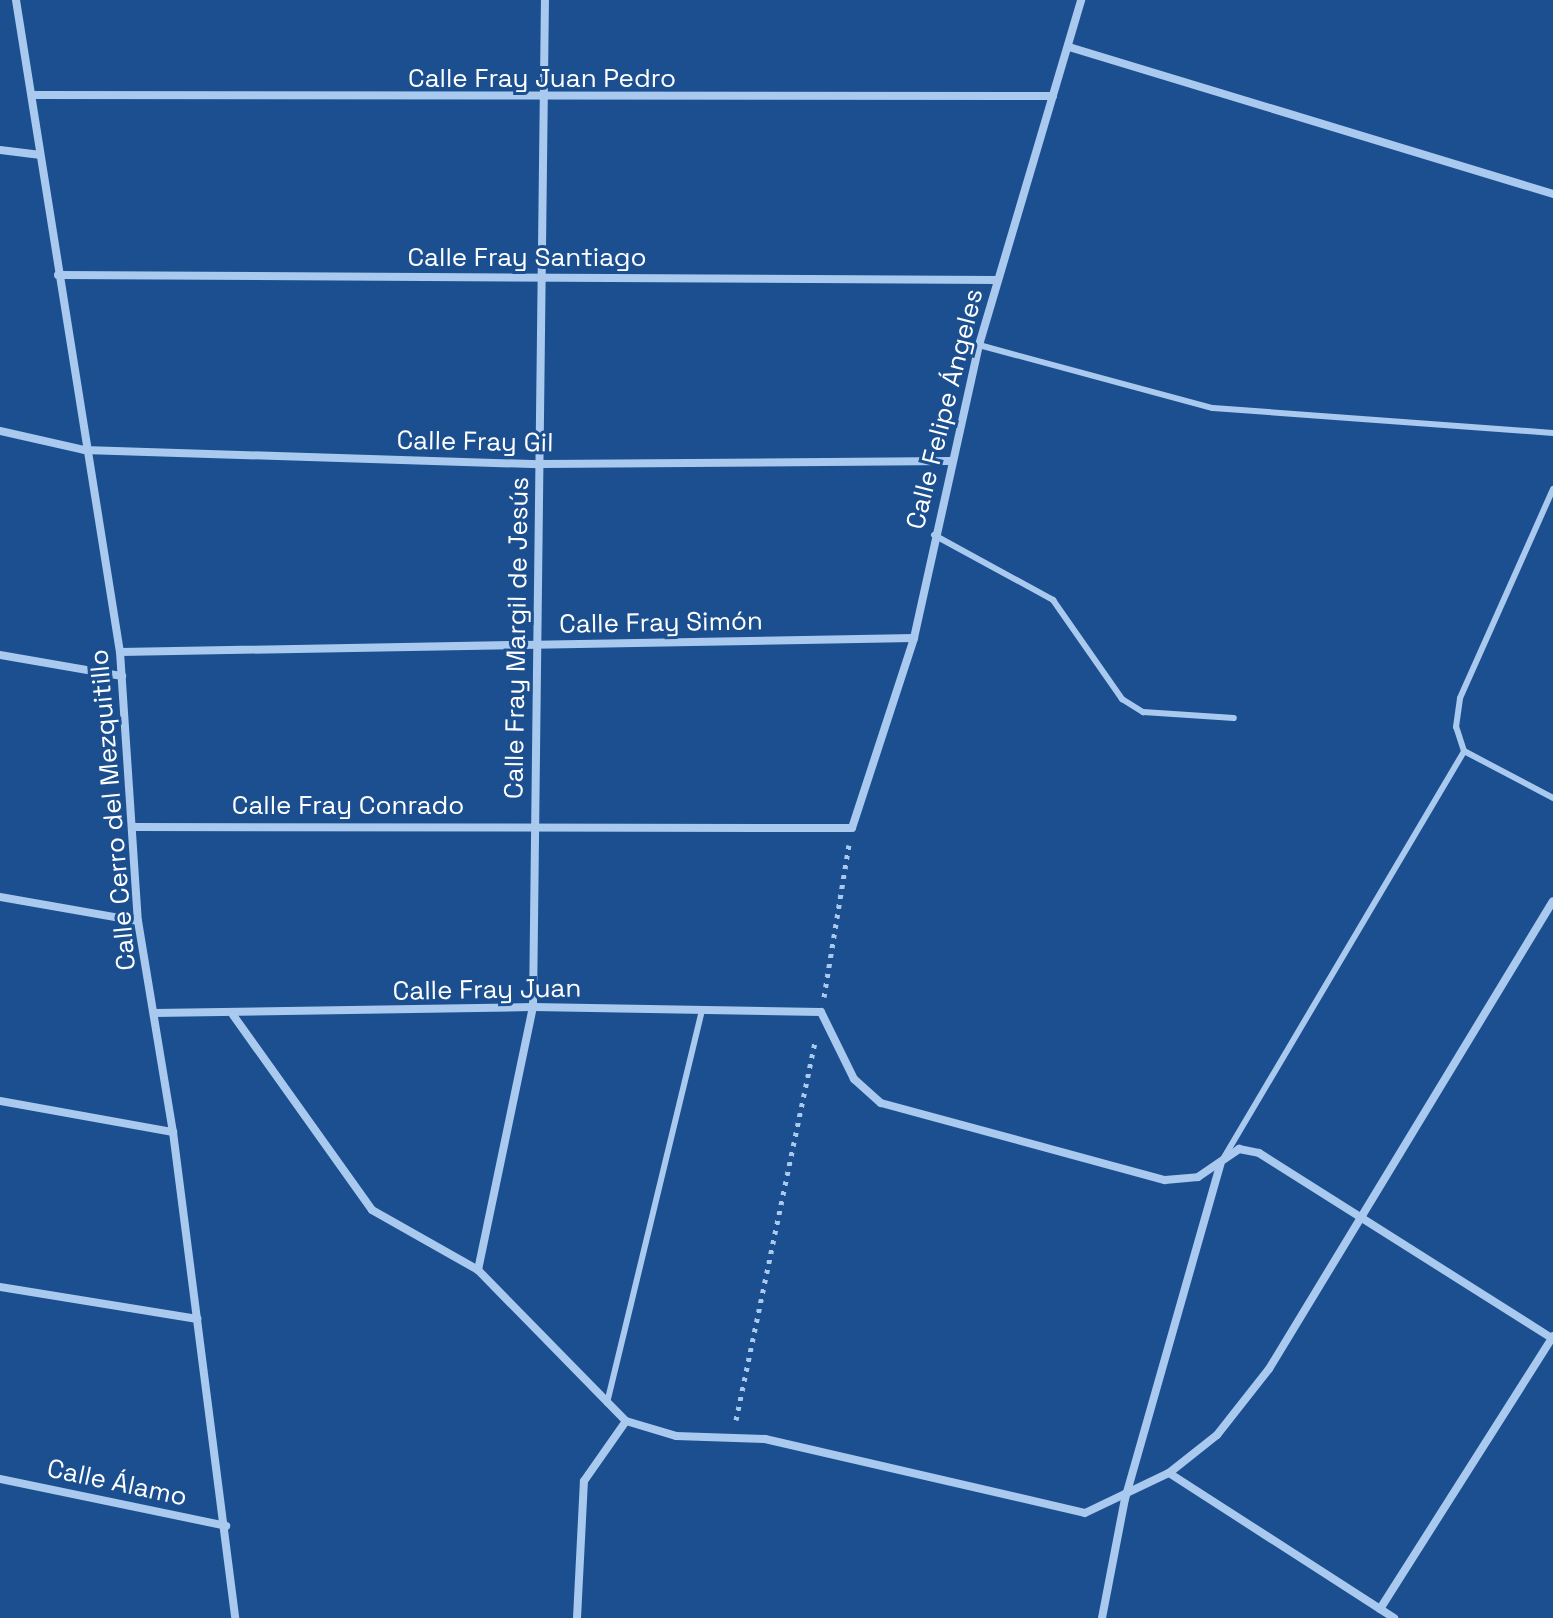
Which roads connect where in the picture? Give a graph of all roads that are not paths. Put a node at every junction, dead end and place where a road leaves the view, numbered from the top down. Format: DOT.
graph roads {
  1 [pos="16,0"];
  2 [pos="545,0"];
  3 [pos="1081,0"];
  4 [pos="1069,47"];
  5 [pos="32,95"];
  6 [pos="1053,96"];
  7 [pos="544,100"];
  8 [pos="0,150"];
  9 [pos="39,155"];
  10 [pos="1553,194"];
  11 [pos="58,275"];
  12 [pos="545,278"];
  13 [pos="997,280"];
  14 [pos="979,345"];
  15 [pos="0,431"];
  16 [pos="1553,433"];
  17 [pos="84,450"];
  18 [pos="952,461"];
  19 [pos="540,464"];
  20 [pos="1553,489"];
  21 [pos="934,535"];
  22 [pos="914,638"];
  23 [pos="538,646"];
  24 [pos="120,652"];
  25 [pos="0,655"];
  26 [pos="122,676"];
  27 [pos="1234,718"];
  28 [pos="1464,751"];
  29 [pos="1553,798"];
  30 [pos="533,825"];
  31 [pos="133,827"];
  32 [pos="852,828"];
  33 [pos="0,897"];
  34 [pos="1553,901"];
  35 [pos="138,921"];
  36 [pos="533,1007"];
  37 [pos="702,1010"];
  38 [pos="154,1013"];
  39 [pos="233,1015"];
  40 [pos="0,1101"];
  41 [pos="173,1132"];
  42 [pos="1221,1162"];
  43 [pos="1359,1219"];
  44 [pos="478,1270"];
  45 [pos="0,1287"];
  46 [pos="197,1319"];
  47 [pos="1552,1337"];
  48 [pos="607,1403"];
  49 [pos="626,1421"];
  50 [pos="1169,1473"];
  51 [pos="0,1479"];
  52 [pos="1125,1499"];
  53 [pos="226,1526"];
  54 [pos="1380,1609"];
  55 [pos="235,1618"];
  56 [pos="577,1618"];
  57 [pos="1102,1618"];
  58 [pos="1394,1618"];
  1 -- 5 [label="street, Calle Cerro del Mezquitillo"];
  2 -- 7 [label="street, Calle Fray Margil de Jesús"];
  3 -- 4 [label="street, Calle Felipe Ángeles"];
  4 -- 6 [label="street, Calle Felipe Ángeles"];
  4 -- 10 [label="street"];
  5 -- 7 [label="street, Calle Fray Juan Pedro"];
  5 -- 9 [label="street, Calle Cerro del Mezquitillo"];
  6 -- 7 [label="street, Calle Fray Juan Pedro"];
  6 -- 13 [label="street, Calle Felipe Ángeles"];
  7 -- 12 [label="street, Calle Fray Margil de Jesús"];
  8 -- 9 [label="street"];
  9 -- 11 [label="street, Calle Cerro del Mezquitillo"];
  11 -- 12 [label="street, Calle Fray Santiago"];
  11 -- 17 [label="street, Calle Cerro del Mezquitillo"];
  12 -- 13 [label="street, Calle Fray Santiago"];
  12 -- 19 [label="street, Calle Fray Margil de Jesús"];
  13 -- 14 [label="street, Calle Felipe Ángeles"];
  14 -- 16 [label="lane"];
  14 -- 18 [label="street, Calle Felipe Ángeles"];
  15 -- 17 [label="street, Calle Fray Gil"];
  17 -- 19 [label="street, Calle Fray Gil"];
  17 -- 24 [label="street, Calle Cerro del Mezquitillo"];
  18 -- 19 [label="street, Calle Fray Gil"];
  18 -- 21 [label="street, Calle Felipe Ángeles"];
  19 -- 23 [label="street, Calle Fray Margil de Jesús"];
  20 -- 28 [label="lane"];
  21 -- 22 [label="street, Calle Felipe Ángeles"];
  21 -- 27 [label="lane"];
  22 -- 23 [label="street, Calle Fray Simón"];
  22 -- 32 [label="street, Calle Felipe Ángeles"];
  23 -- 24 [label="street, Calle Fray Simón"];
  23 -- 30 [label="street, Calle Fray Margil de Jesús"];
  24 -- 26 [label="street, Calle Cerro del Mezquitillo"];
  25 -- 26 [label="street"];
  26 -- 31 [label="street, Calle Cerro del Mezquitillo"];
  28 -- 29 [label="lane"];
  28 -- 42 [label="lane"];
  30 -- 31 [label="street, Calle Fray Conrado"];
  30 -- 32 [label="street, Calle Fray Conrado"];
  30 -- 36 [label="street, Calle Fray Margil de Jesús"];
  31 -- 35 [label="street, Calle Cerro del Mezquitillo"];
  33 -- 35 [label="street"];
  34 -- 43 [label="street"];
  35 -- 38 [label="street, Calle Cerro del Mezquitillo"];
  36 -- 37 [label="street, Calle Fray Juan"];
  36 -- 39 [label="street, Calle Fray Juan"];
  36 -- 44 [label="street, Calle Fray Margil de Jesús"];
  37 -- 42 [label="street, Calle Fray Juan"];
  37 -- 48 [label="lane"];
  38 -- 39 [label="street, Calle Fray Juan"];
  38 -- 41 [label="street, Calle Cerro del Mezquitillo"];
  39 -- 44 [label="street"];
  40 -- 41 [label="street"];
  41 -- 46 [label="street, Calle Cerro del Mezquitillo"];
  42 -- 43 [label="street"];
  42 -- 52 [label="street"];
  43 -- 47 [label="street"];
  43 -- 50 [label="street"];
  44 -- 48 [label="street"];
  45 -- 46 [label="street"];
  46 -- 53 [label="street, Calle Cerro del Mezquitillo"];
  47 -- 54 [label="street"];
  48 -- 49 [label="street"];
  49 -- 52 [label="street"];
  49 -- 56 [label="street"];
  50 -- 52 [label="street"];
  50 -- 54 [label="street"];
  51 -- 53 [label="street, Calle Álamo"];
  52 -- 57 [label="street"];
  53 -- 55 [label="street, Calle Cerro del Mezquitillo"];
  54 -- 58 [label="street"];
}
